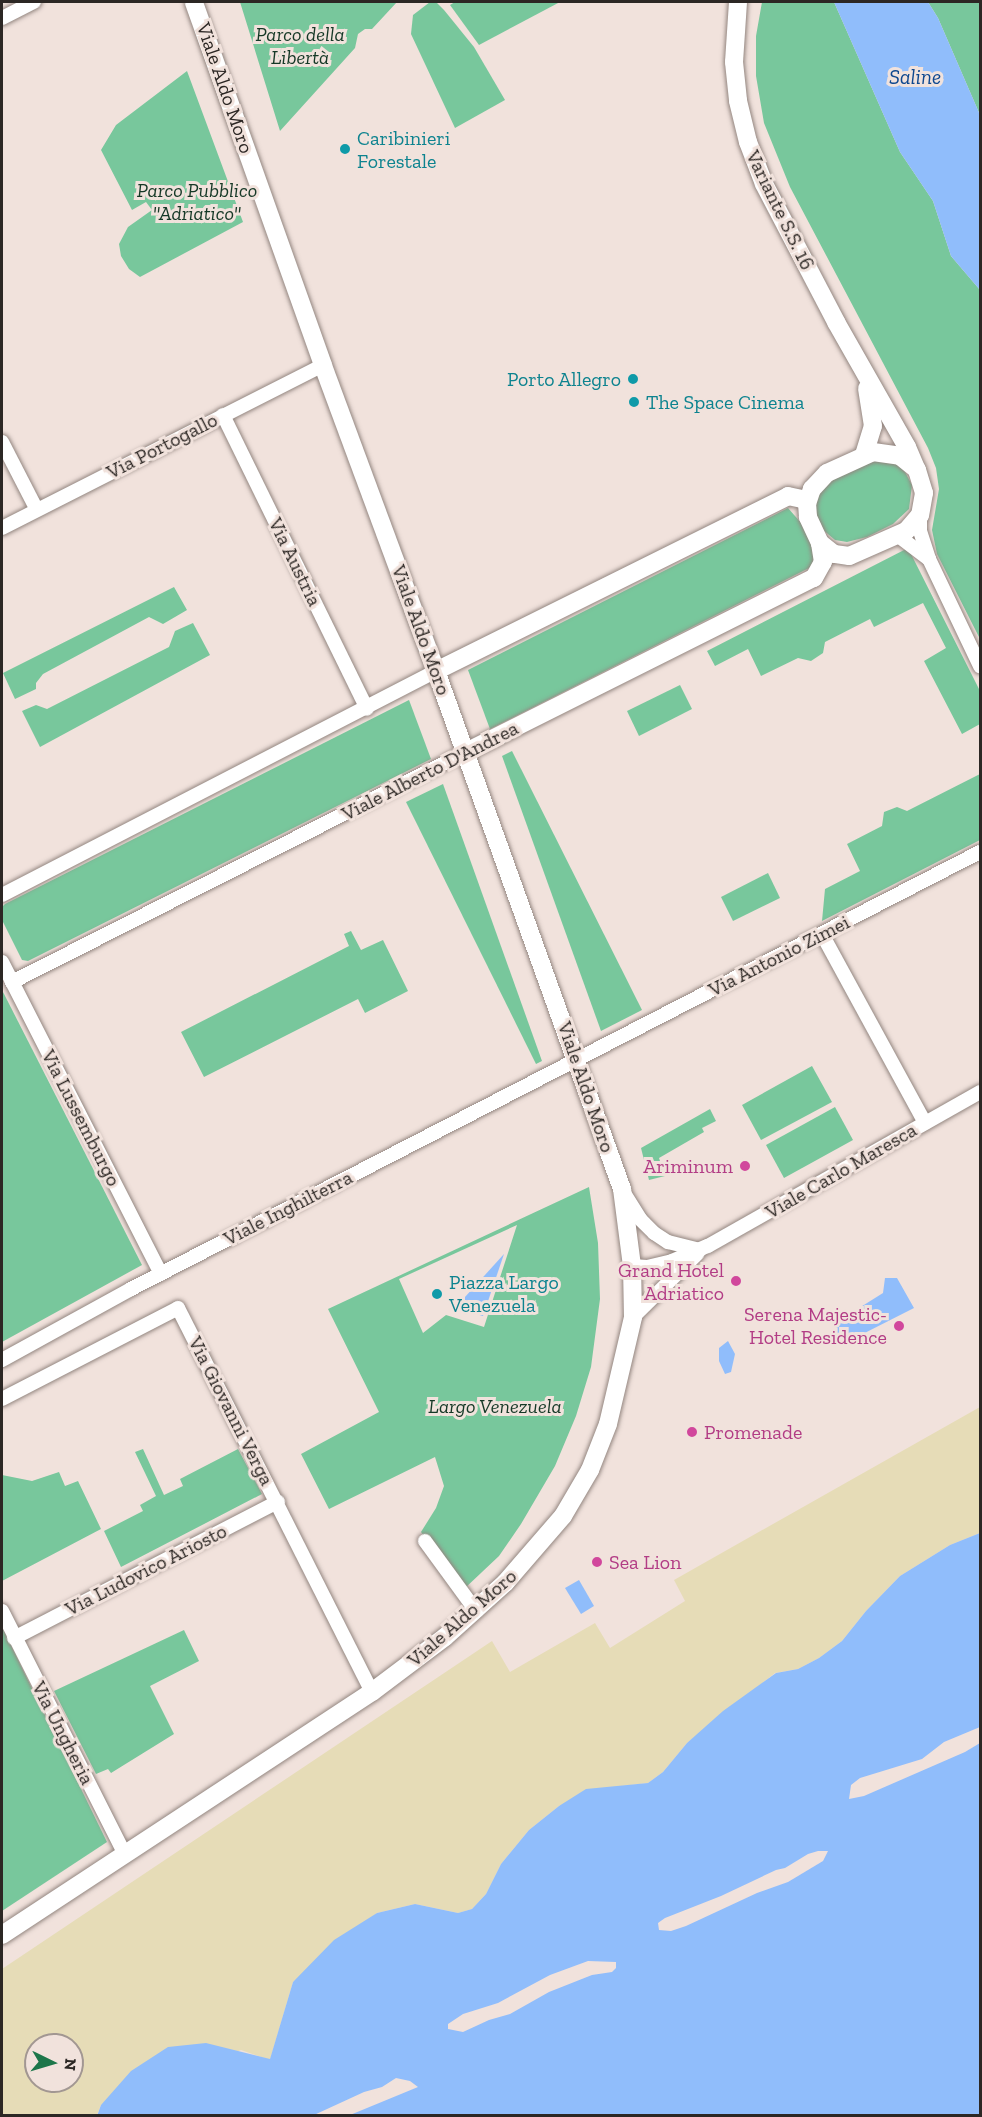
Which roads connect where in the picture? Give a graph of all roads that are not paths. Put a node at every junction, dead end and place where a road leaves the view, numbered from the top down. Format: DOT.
graph roads {
  1 [pos="34,2"];
  2 [pos="194,2"];
  3 [pos="738,2"];
  4 [pos="2,18"];
  5 [pos="323,365"];
  6 [pos="863,372"];
  7 [pos="223,416"];
  8 [pos="2,442"];
  9 [pos="864,455"];
  10 [pos="917,470"];
  11 [pos="807,500"];
  12 [pos="37,510"];
  13 [pos="920,515"];
  14 [pos="2,528"];
  15 [pos="897,535"];
  16 [pos="820,543"];
  17 [pos="929,559"];
  18 [pos="981,666"];
  19 [pos="436,671"];
  20 [pos="367,709"];
  21 [pos="466,752"];
  22 [pos="981,852"];
  23 [pos="2,895"];
  24 [pos="822,934"];
  25 [pos="2,962"];
  26 [pos="12,982"];
  27 [pos="577,1059"];
  28 [pos="981,1092"];
  29 [pos="925,1123"];
  30 [pos="622,1189"];
  31 [pos="700,1250"];
  32 [pos="632,1266"];
  33 [pos="161,1274"];
  34 [pos="633,1317"];
  35 [pos="2,1359"];
  36 [pos="2,1400"];
  37 [pos="278,1502"];
  38 [pos="425,1541"];
  39 [pos="2,1611"];
  40 [pos="476,1611"];
  41 [pos="14,1638"];
  42 [pos="372,1692"];
  43 [pos="125,1854"];
  44 [pos="2,1935"];
  1 -- 4 [label="street"];
  2 -- 5 [label="street, Viale Aldo Moro"];
  3 -- 6 [label="street, Variante S.S. 16"];
  5 -- 7 [label="street, Via Portogallo"];
  5 -- 19 [label="street, Viale Aldo Moro"];
  6 -- 9 [label="street, Variante S.S. 16"];
  6 -- 10 [label="street, Variante S.S. 16"];
  7 -- 12 [label="street, Via Portogallo"];
  7 -- 20 [label="street, Via Austria"];
  8 -- 12 [label="street"];
  9 -- 10 [label="street"];
  9 -- 11 [label="street"];
  10 -- 13 [label="street"];
  11 -- 16 [label="street"];
  11 -- 19 [label="street"];
  12 -- 14 [label="street, Via Portogallo"];
  13 -- 15 [label="street"];
  13 -- 17 [label="street"];
  15 -- 16 [label="street"];
  15 -- 17 [label="street"];
  16 -- 21 [label="street, Viale Alberto D'Andrea"];
  17 -- 18 [label="street"];
  19 -- 20 [label="street"];
  19 -- 21 [label="street, Viale Aldo Moro"];
  20 -- 23 [label="street"];
  21 -- 26 [label="street, Viale Alberto D'Andrea"];
  21 -- 27 [label="street, Viale Aldo Moro"];
  22 -- 24 [label="street, Via Antonio Zimei"];
  24 -- 27 [label="street, Via Antonio Zimei"];
  24 -- 29 [label="street"];
  25 -- 26 [label="street, Via Lussemburgo"];
  26 -- 33 [label="street, Via Lussemburgo"];
  27 -- 30 [label="street, Viale Aldo Moro"];
  27 -- 33 [label="street, Viale Inghilterra"];
  28 -- 29 [label="street, Viale Carlo Maresca"];
  29 -- 31 [label="street, Viale Carlo Maresca"];
  30 -- 31 [label="street"];
  30 -- 32 [label="street, Viale Aldo Moro"];
  31 -- 32 [label="street, Viale Carlo Maresca"];
  31 -- 34 [label="street, Viale Carlo Maresca"];
  32 -- 34 [label="street, Viale Aldo Moro"];
  33 -- 35 [label="street, Viale Inghilterra"];
  34 -- 40 [label="street, Viale Aldo Moro"];
  36 -- 37 [label="street, Via Giovanni Verga"];
  37 -- 41 [label="street, Via Ludovico Ariosto"];
  37 -- 42 [label="street, Via Giovanni Verga"];
  38 -- 40 [label="street"];
  39 -- 41 [label="street, Via Ungheria"];
  40 -- 42 [label="street, Viale Aldo Moro"];
  41 -- 43 [label="street, Via Ungheria"];
  42 -- 43 [label="street, Viale Aldo Moro"];
  43 -- 44 [label="street, Viale Aldo Moro"];
}
